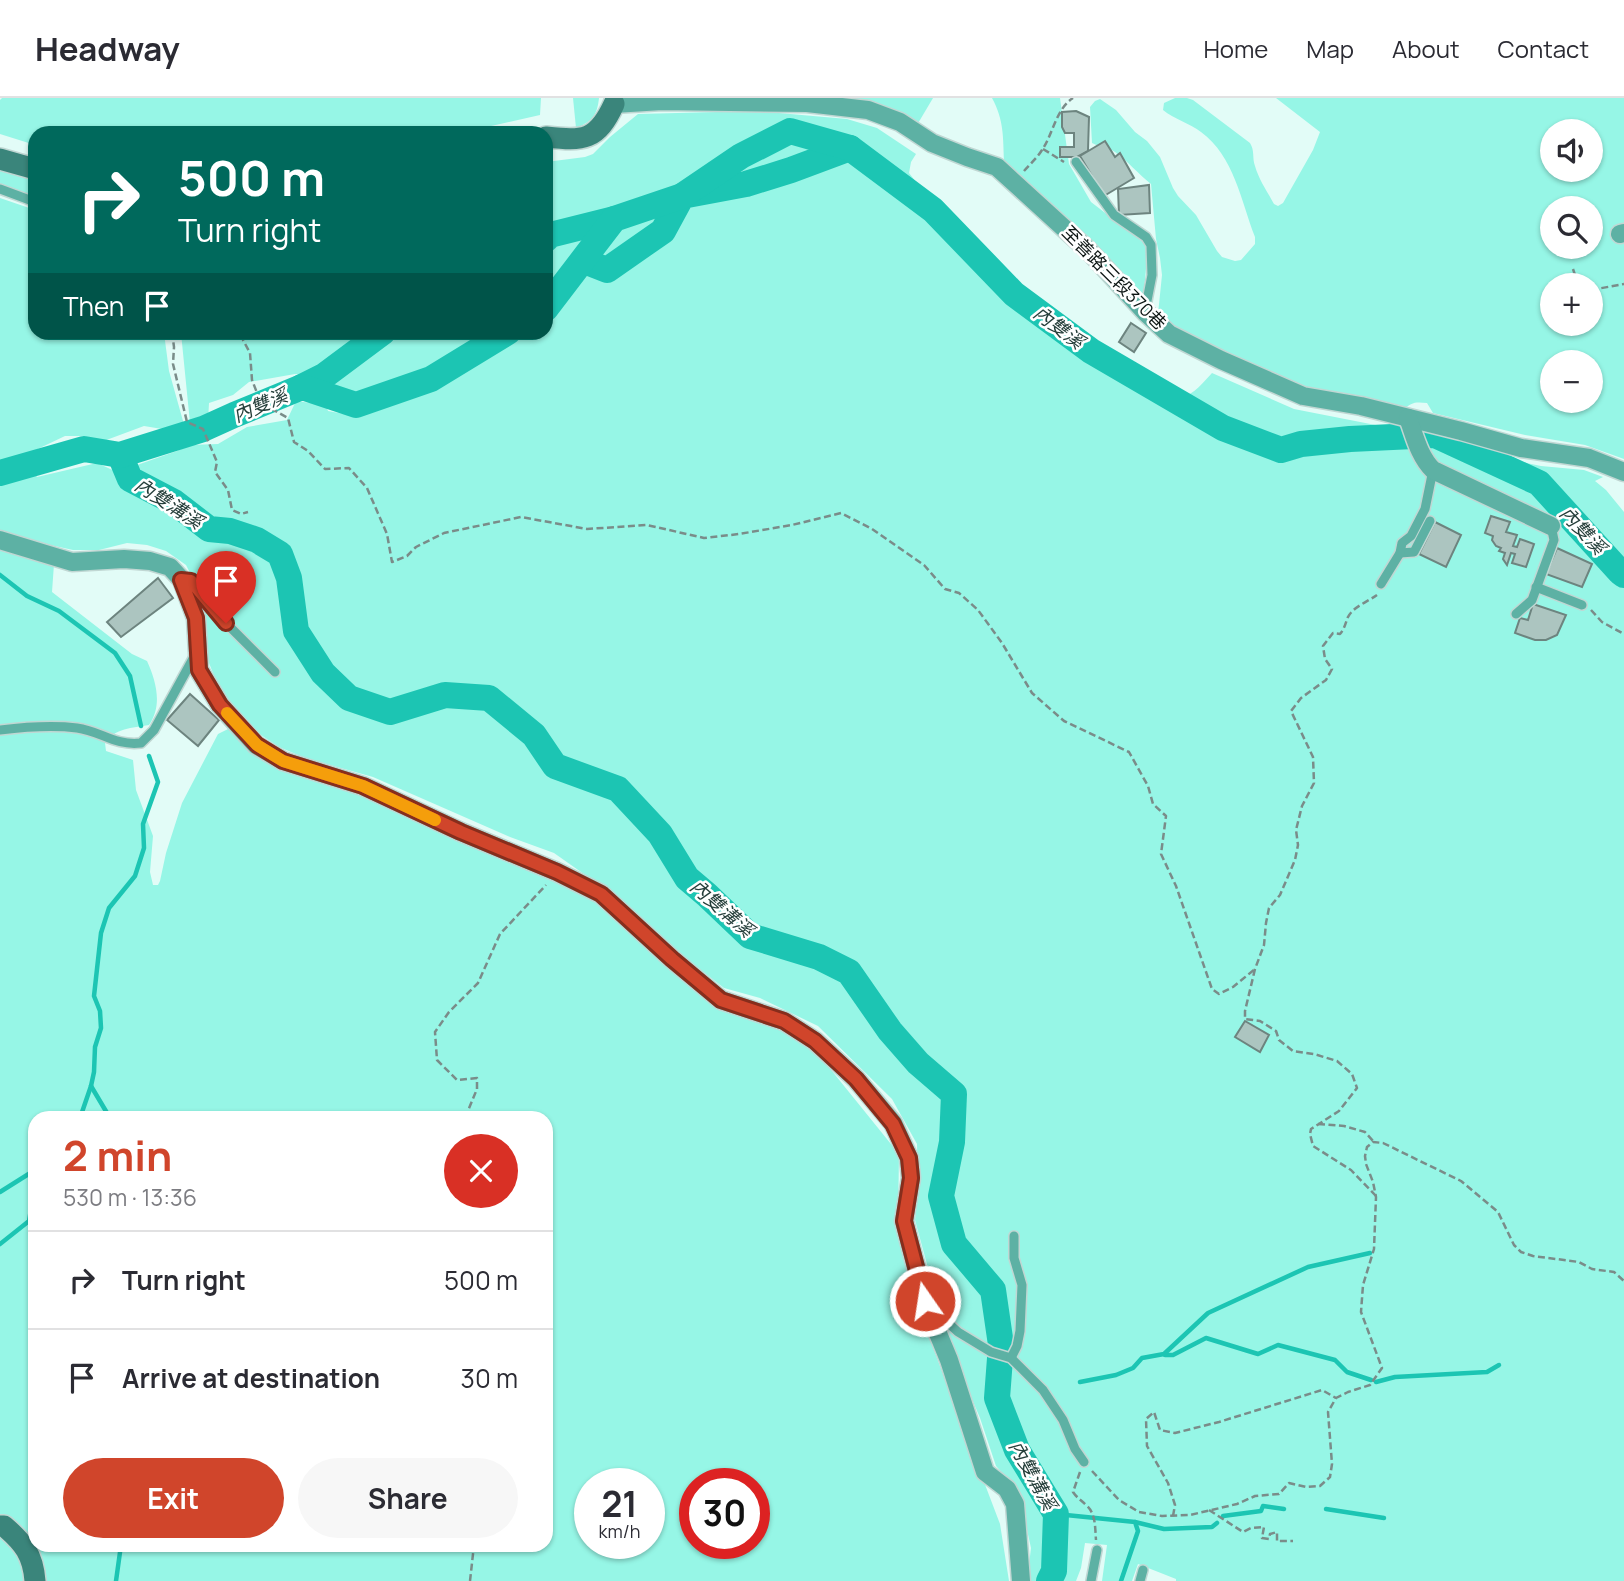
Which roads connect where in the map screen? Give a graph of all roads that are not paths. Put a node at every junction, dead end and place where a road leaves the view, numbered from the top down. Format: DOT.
graph roads {
  1 [pos="614,101"];
  2 [pos="553,138"];
  3 [pos="0,159"];
  4 [pos="1076,162"];
  5 [pos="28,167"];
  6 [pos="0,189"];
  7 [pos="28,199"];
  8 [pos="1145,312"];
  9 [pos="1408,418"];
  10 [pos="1433,471"];
  11 [pos="1624,472"];
  12 [pos="1430,521"];
  13 [pos="1551,526"];
  14 [pos="0,540"];
  15 [pos="1400,553"];
  16 [pos="181,580"];
  17 [pos="1381,584"];
  18 [pos="1536,587"];
  19 [pos="1582,604"];
  20 [pos="1516,614"];
  21 [pos="198,650"];
  22 [pos="275,672"];
  23 [pos="0,730"];
  24 [pos="1014,1236"];
  25 [pos="925,1301"];
  26 [pos="1011,1358"];
  27 [pos="1084,1462"];
  28 [pos="0,1526"];
  29 [pos="1097,1550"];
  30 [pos="28,1552"];
  31 [pos="28,1552"];
  32 [pos="1143,1570"];
  33 [pos="35,1581"];
  34 [pos="1021,1581"];
  35 [pos="1091,1581"];
  36 [pos="1139,1581"];
  1 -- 2 [label="street"];
  1 -- 8 [label="street, 至善路三段370巷"];
  3 -- 5 [label="street"];
  4 -- 8 [label="lane"];
  6 -- 7 [label="lane"];
  8 -- 9 [label="street, 至善路三段370巷"];
  9 -- 10 [label="street"];
  9 -- 11 [label="street, 至善路三段370巷"];
  10 -- 13 [label="street"];
  10 -- 15 [label="lane"];
  12 -- 15 [label="lane"];
  13 -- 18 [label="lane"];
  14 -- 16 [label="street"];
  15 -- 17 [label="lane"];
  16 -- 21 [label="street"];
  16 -- 22 [label="lane"];
  18 -- 19 [label="lane"];
  18 -- 20 [label="lane"];
  21 -- 23 [label="lane"];
  21 -- 25 [label="street"];
  24 -- 26 [label="lane"];
  25 -- 26 [label="lane"];
  25 -- 34 [label="street"];
  26 -- 27 [label="lane"];
  28 -- 31 [label="street"];
  29 -- 35 [label="lane"];
  30 -- 33 [label="street"];
  32 -- 36 [label="lane"];
}
